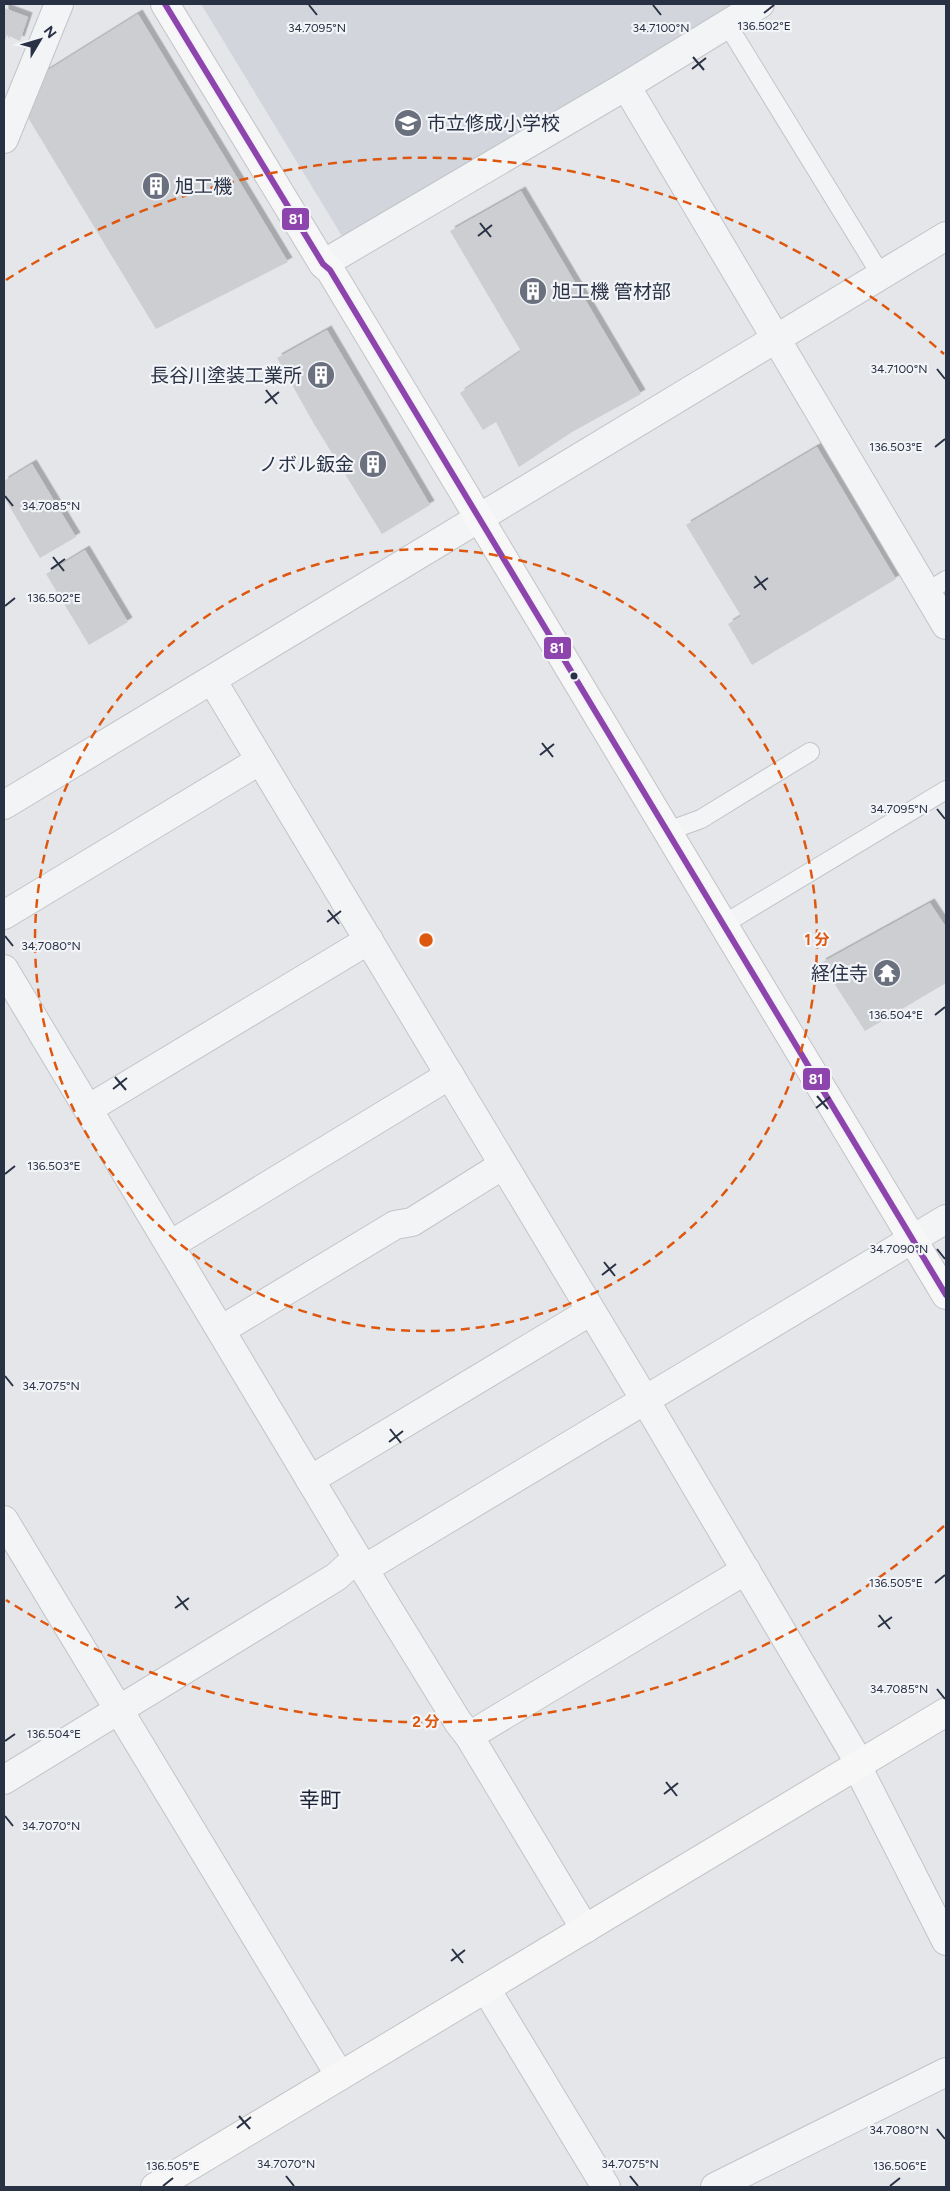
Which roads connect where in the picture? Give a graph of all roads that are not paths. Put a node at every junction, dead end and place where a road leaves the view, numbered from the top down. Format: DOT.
graph roads {
  1 [pos="59,4"];
  2 [pos="165,4"];
  3 [pos="760,4"];
  4 [pos="728,24"];
  5 [pos="626,86"];
  6 [pos="4,140"];
  7 [pos="946,236"];
  8 [pos="323,264"];
  9 [pos="882,275"];
  10 [pos="775,339"];
  11 [pos="479,517"];
  12 [pos="936,586"];
  13 [pos="946,624"];
  14 [pos="212,680"];
  15 [pos="810,752"];
  16 [pos="259,761"];
  17 [pos="946,790"];
  18 [pos="4,805"];
  19 [pos="668,831"];
  20 [pos="4,915"];
  21 [pos="724,924"];
  22 [pos="368,940"];
  23 [pos="4,969"];
  24 [pos="450,1075"];
  25 [pos="88,1109"];
  26 [pos="504,1165"];
  27 [pos="946,1219"];
  28 [pos="913,1240"];
  29 [pos="170,1245"];
  30 [pos="946,1295"];
  31 [pos="591,1311"];
  32 [pos="221,1330"];
  33 [pos="645,1400"];
  34 [pos="310,1480"];
  35 [pos="4,1520"];
  36 [pos="360,1563"];
  37 [pos="746,1570"];
  38 [pos="120,1709"];
  39 [pos="946,1712"];
  40 [pos="469,1736"];
  41 [pos="859,1765"];
  42 [pos="4,1780"];
  43 [pos="585,1929"];
  44 [pos="946,1941"];
  45 [pos="486,1988"];
  46 [pos="946,2072"];
  47 [pos="340,2076"];
  48 [pos="155,2187"];
  49 [pos="606,2187"];
  50 [pos="715,2187"];
  1 -- 6 [label="street"];
  2 -- 8 [label="street"];
  3 -- 4 [label="street"];
  4 -- 5 [label="street"];
  4 -- 9 [label="lane"];
  5 -- 8 [label="street"];
  5 -- 10 [label="street"];
  7 -- 9 [label="street"];
  8 -- 11 [label="street"];
  9 -- 10 [label="street"];
  10 -- 11 [label="street"];
  10 -- 12 [label="street"];
  11 -- 14 [label="street"];
  11 -- 19 [label="street"];
  12 -- 13 [label="street"];
  14 -- 16 [label="street"];
  14 -- 18 [label="street"];
  15 -- 19 [label="lane"];
  16 -- 20 [label="street"];
  16 -- 22 [label="street"];
  17 -- 21 [label="lane"];
  19 -- 21 [label="street"];
  21 -- 28 [label="street"];
  22 -- 24 [label="street"];
  22 -- 25 [label="street"];
  23 -- 25 [label="street"];
  24 -- 26 [label="street"];
  24 -- 29 [label="street"];
  25 -- 29 [label="street"];
  26 -- 31 [label="street"];
  26 -- 32 [label="street"];
  27 -- 28 [label="street"];
  28 -- 30 [label="street"];
  28 -- 33 [label="street"];
  29 -- 32 [label="street"];
  31 -- 33 [label="street"];
  31 -- 34 [label="street"];
  32 -- 34 [label="street"];
  33 -- 36 [label="street"];
  33 -- 37 [label="street"];
  34 -- 36 [label="street"];
  35 -- 38 [label="street"];
  36 -- 38 [label="street"];
  36 -- 40 [label="street"];
  37 -- 40 [label="street"];
  37 -- 41 [label="street"];
  38 -- 42 [label="street"];
  38 -- 47 [label="street"];
  39 -- 41 [label="street"];
  40 -- 43 [label="street"];
  41 -- 43 [label="street"];
  41 -- 44 [label="street"];
  43 -- 45 [label="street"];
  45 -- 47 [label="street"];
  45 -- 49 [label="street"];
  46 -- 50 [label="street"];
  47 -- 48 [label="street"];
}
